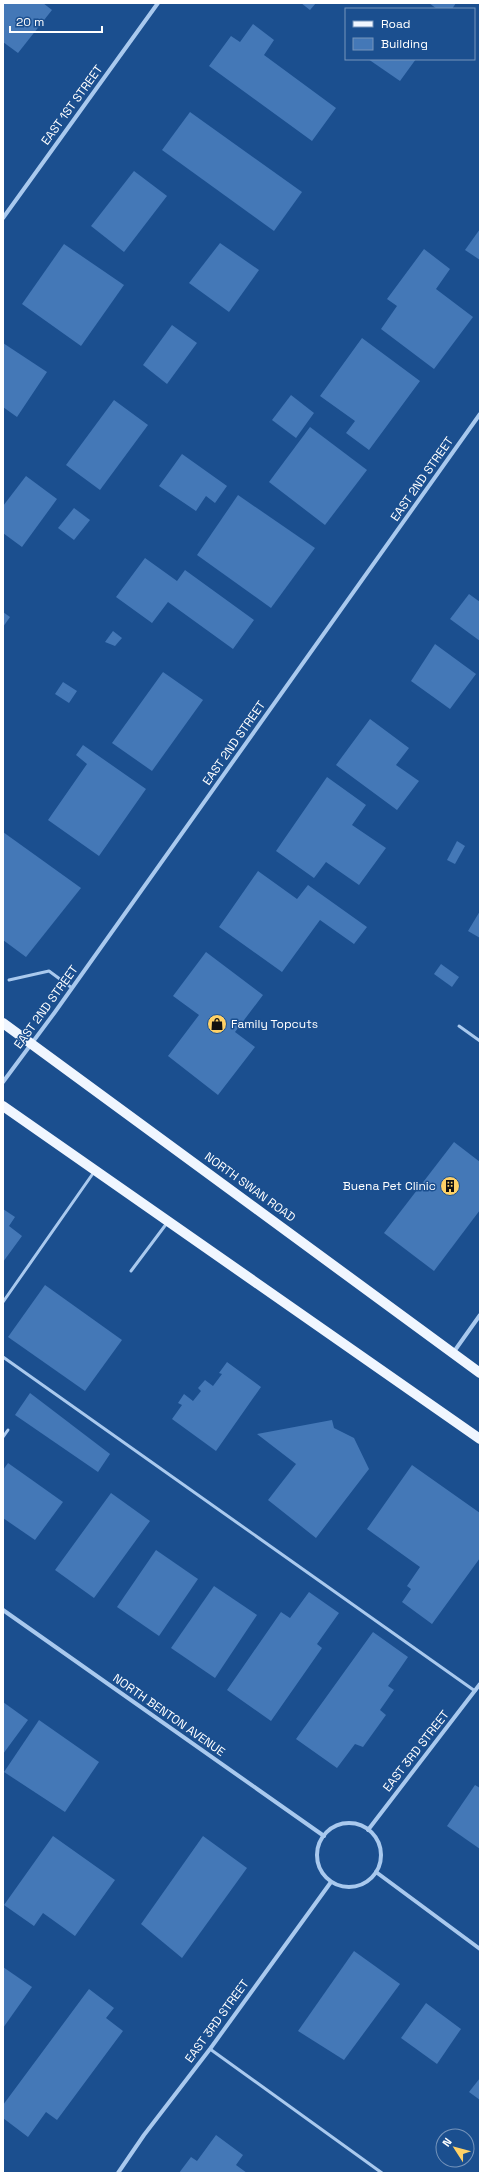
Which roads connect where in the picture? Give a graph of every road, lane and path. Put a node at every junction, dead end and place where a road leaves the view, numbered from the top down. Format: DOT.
graph roads {
  1 [pos="158,3"];
  2 [pos="3,218"];
  3 [pos="480,414"];
  4 [pos="9,980"];
  5 [pos="72,988"];
  6 [pos="3,1023"];
  7 [pos="459,1026"];
  8 [pos="480,1041"];
  9 [pos="33,1043"];
  10 [pos="3,1082"];
  11 [pos="3,1106"];
  12 [pos="96,1171"];
  13 [pos="168,1222"];
  14 [pos="131,1271"];
  15 [pos="3,1302"];
  16 [pos="480,1315"];
  17 [pos="452,1353"];
  18 [pos="3,1357"];
  19 [pos="480,1373"];
  20 [pos="8,1430"];
  21 [pos="3,1437"];
  22 [pos="480,1439"];
  23 [pos="3,1610"];
  24 [pos="480,1684"];
  25 [pos="475,1691"];
  26 [pos="368,1830"];
  27 [pos="324,1836"];
  28 [pos="376,1872"];
  29 [pos="331,1882"];
  30 [pos="480,1949"];
  31 [pos="210,2049"];
  32 [pos="118,2173"];
  33 [pos="382,2173"];
  1 -- 2 [label="street, EAST 1ST STREET"];
  3 -- 5 [label="street, EAST 2ND STREET"];
  4 -- 5 [label="lane"];
  5 -- 9 [label="street, EAST 2ND STREET"];
  6 -- 9 [label="main road, NORTH SWAN ROAD"];
  7 -- 8 [label="lane"];
  9 -- 10 [label="street, EAST 2ND STREET"];
  9 -- 17 [label="main road, NORTH SWAN ROAD"];
  11 -- 12 [label="main road"];
  12 -- 13 [label="main road"];
  12 -- 15 [label="lane"];
  13 -- 14 [label="lane"];
  13 -- 22 [label="main road"];
  16 -- 17 [label="street"];
  17 -- 19 [label="main road, NORTH SWAN ROAD"];
  18 -- 25 [label="lane"];
  20 -- 21 [label="lane"];
  23 -- 27 [label="street, NORTH BENTON AVENUE"];
  24 -- 25 [label="street, EAST 3RD STREET"];
  25 -- 26 [label="street, EAST 3RD STREET"];
  26 -- 27 [label="street"];
  26 -- 28 [label="street"];
  27 -- 29 [label="street"];
  28 -- 29 [label="street"];
  28 -- 30 [label="street"];
  29 -- 31 [label="street, EAST 3RD STREET"];
  31 -- 32 [label="street, EAST 3RD STREET"];
  31 -- 33 [label="lane"];
}
